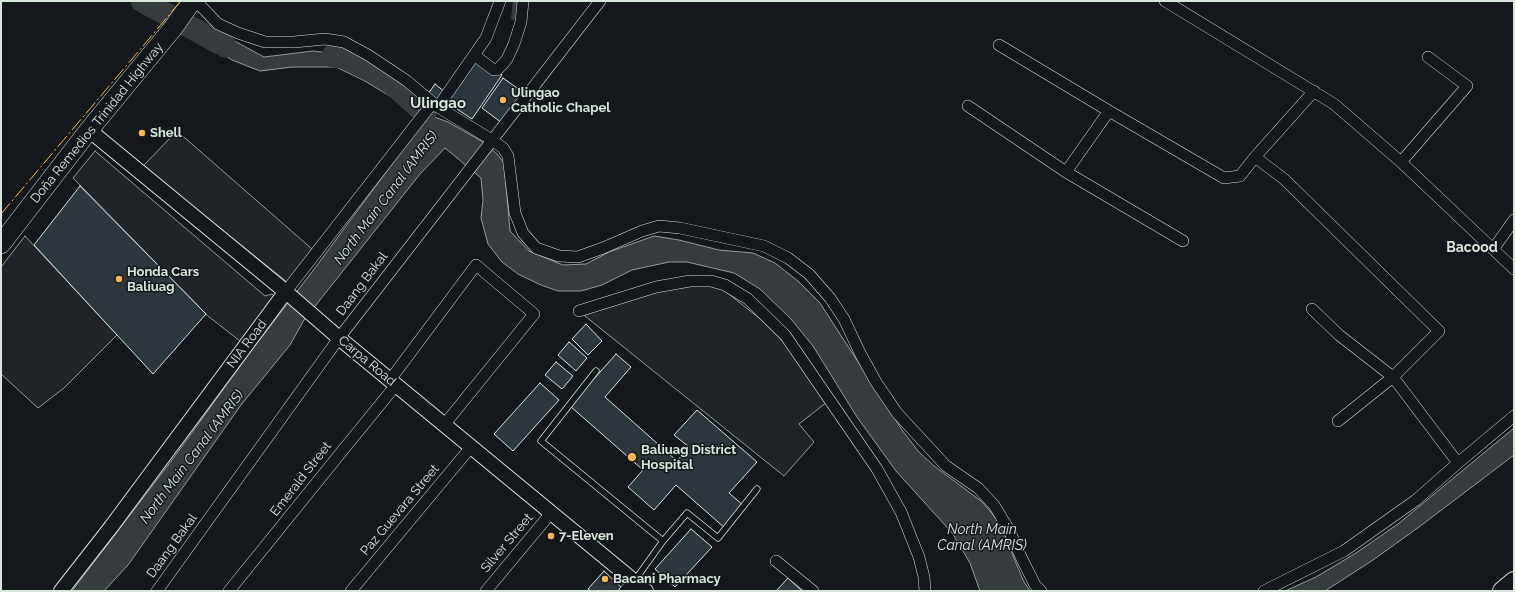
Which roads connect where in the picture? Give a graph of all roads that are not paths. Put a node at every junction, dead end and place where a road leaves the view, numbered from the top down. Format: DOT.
graph roads {
  1 [pos="500,1"];
  2 [pos="523,1"];
  3 [pos="600,1"];
  4 [pos="1165,1"];
  5 [pos="191,3"];
  6 [pos="999,45"];
  7 [pos="474,55"];
  8 [pos="1428,57"];
  9 [pos="1314,91"];
  10 [pos="434,106"];
  11 [pos="968,106"];
  12 [pos="1109,111"];
  13 [pos="89,130"];
  14 [pos="489,144"];
  15 [pos="1255,157"];
  16 [pos="1401,162"];
  17 [pos="1066,172"];
  18 [pos="1514,220"];
  19 [pos="1183,241"];
  20 [pos="1,244"];
  21 [pos="1494,248"];
  22 [pos="1514,269"];
  23 [pos="288,293"];
  24 [pos="1312,309"];
  25 [pos="579,311"];
  26 [pos="339,338"];
  27 [pos="596,371"];
  28 [pos="1393,378"];
  29 [pos="393,383"];
  30 [pos="1514,416"];
  31 [pos="1338,421"];
  32 [pos="444,425"];
  33 [pos="471,447"];
  34 [pos="1458,463"];
  35 [pos="757,489"];
  36 [pos="551,513"];
  37 [pos="663,541"];
  38 [pos="776,561"];
  39 [pos="1514,581"];
  40 [pos="630,586"];
  41 [pos="61,591"];
  42 [pos="157,591"];
  43 [pos="229,591"];
  44 [pos="351,591"];
  45 [pos="486,591"];
  46 [pos="646,591"];
  47 [pos="813,591"];
  48 [pos="925,591"];
  49 [pos="1041,591"];
  50 [pos="1264,591"];
  51 [pos="1502,591"];
  1 -- 7 [label="street, NIA Road"];
  2 -- 7 [label="street"];
  3 -- 14 [label="street, Daang Bakal"];
  4 -- 9 [label="street"];
  5 -- 10 [label="street"];
  5 -- 13 [label="highway, Doña Remedios Trinidad Highway"];
  6 -- 12 [label="street"];
  7 -- 10 [label="street, NIA Road"];
  8 -- 16 [label="street"];
  9 -- 15 [label="street"];
  9 -- 16 [label="street"];
  10 -- 14 [label="street"];
  10 -- 23 [label="street, NIA Road"];
  11 -- 17 [label="street"];
  12 -- 15 [label="street"];
  12 -- 17 [label="street"];
  13 -- 20 [label="highway, Doña Remedios Trinidad Highway"];
  13 -- 23 [label="street, Carpa Road"];
  14 -- 26 [label="street, Daang Bakal"];
  14 -- 49 [label="street"];
  15 -- 28 [label="street"];
  16 -- 21 [label="street"];
  17 -- 19 [label="street"];
  18 -- 21 [label="street"];
  21 -- 22 [label="street"];
  23 -- 26 [label="street, Carpa Road"];
  23 -- 41 [label="street, NIA Road"];
  24 -- 28 [label="street"];
  25 -- 48 [label="street"];
  26 -- 29 [label="street, Carpa Road"];
  26 -- 42 [label="street, Daang Bakal"];
  27 -- 37 [label="lane"];
  28 -- 31 [label="street"];
  28 -- 34 [label="street"];
  29 -- 32 [label="street, Carpa Road"];
  29 -- 32 [label="street, Emerald Street"];
  29 -- 43 [label="street, Emerald Street"];
  30 -- 34 [label="street"];
  32 -- 33 [label="street, Carpa Road"];
  33 -- 36 [label="street, Carpa Road"];
  33 -- 44 [label="street, Paz Guevara Street"];
  34 -- 50 [label="street"];
  35 -- 37 [label="lane"];
  36 -- 40 [label="street, Carpa Road"];
  36 -- 45 [label="street, Silver Street"];
  37 -- 40 [label="lane"];
  38 -- 47 [label="street"];
  39 -- 51 [label="main road"];
  40 -- 46 [label="street, Carpa Road"];
}
